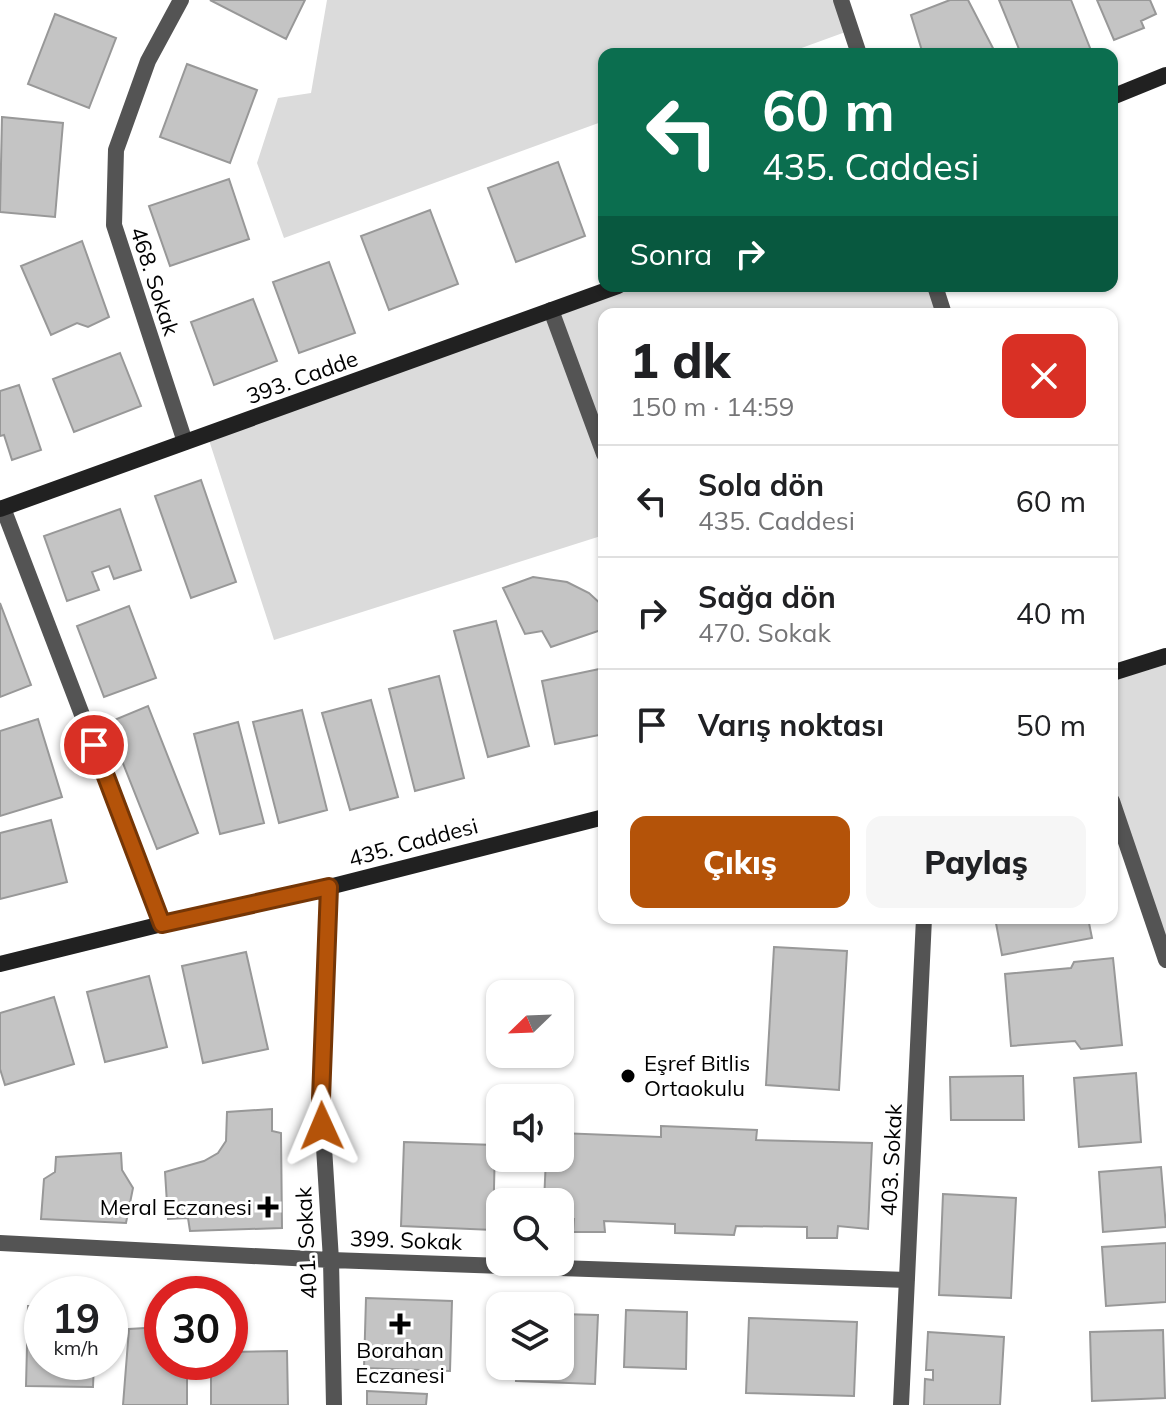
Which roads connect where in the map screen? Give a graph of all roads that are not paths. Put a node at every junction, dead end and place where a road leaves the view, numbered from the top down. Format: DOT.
graph roads {
  1 [pos="181,0"];
  2 [pos="841,0"];
  3 [pos="857,48"];
  4 [pos="1166,75"];
  5 [pos="1118,95"];
  6 [pos="601,292"];
  7 [pos="551,310"];
  8 [pos="598,438"];
  9 [pos="185,442"];
  10 [pos="1,508"];
  11 [pos="1166,656"];
  12 [pos="1118,671"];
  13 [pos="598,819"];
  14 [pos="1118,819"];
  15 [pos="329,887"];
  16 [pos="162,924"];
  17 [pos="924,924"];
  18 [pos="1166,960"];
  19 [pos="0,964"];
  20 [pos="0,1243"];
  21 [pos="331,1260"];
  22 [pos="907,1280"];
  23 [pos="334,1405"];
  24 [pos="901,1405"];
  1 -- 9 [label="street, 468. Sokak"];
  2 -- 3 [label="street"];
  4 -- 5 [label="street"];
  6 -- 7 [label="street, 393. Cadde"];
  7 -- 8 [label="street"];
  7 -- 9 [label="street, 393. Cadde"];
  9 -- 10 [label="street, 393. Cadde"];
  10 -- 16 [label="street"];
  11 -- 12 [label="street"];
  13 -- 15 [label="street, 435. Caddesi"];
  14 -- 18 [label="street"];
  15 -- 16 [label="street, 435. Caddesi"];
  15 -- 21 [label="street, 401. Sokak"];
  16 -- 19 [label="street, 435. Caddesi"];
  17 -- 22 [label="street, 403. Sokak"];
  20 -- 21 [label="street, 399. Sokak"];
  21 -- 22 [label="street, 399. Sokak"];
  21 -- 23 [label="street, 401. Sokak"];
  22 -- 24 [label="street, 403. Sokak"];
}
